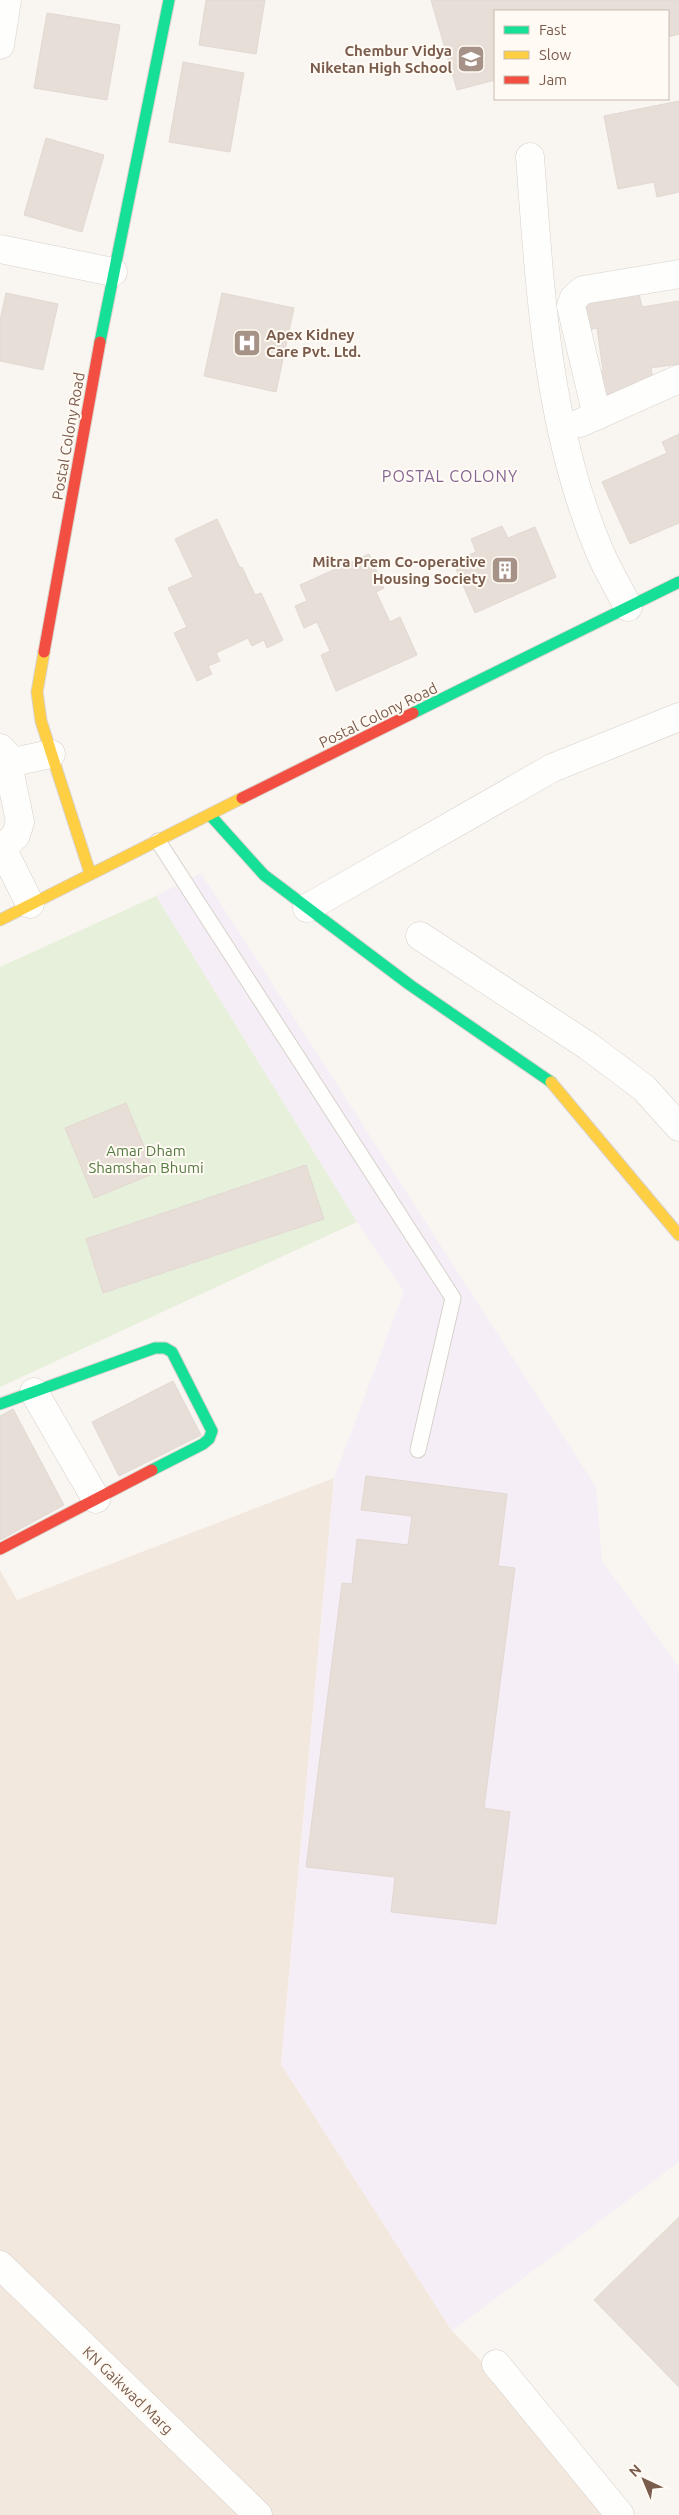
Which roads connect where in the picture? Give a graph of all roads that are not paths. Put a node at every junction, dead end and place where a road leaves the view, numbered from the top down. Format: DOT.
graph roads {
  1 [pos="7,0"];
  2 [pos="169,0"];
  3 [pos="0,45"];
  4 [pos="530,157"];
  5 [pos="0,249"];
  6 [pos="112,272"];
  7 [pos="679,274"];
  8 [pos="679,379"];
  9 [pos="597,416"];
  10 [pos="562,429"];
  11 [pos="679,582"];
  12 [pos="628,607"];
  13 [pos="679,717"];
  14 [pos="50,754"];
  15 [pos="4,756"];
  16 [pos="210,815"];
  17 [pos="158,840"];
  18 [pos="2,851"];
  19 [pos="90,873"];
  20 [pos="30,904"];
  21 [pos="307,908"];
  22 [pos="0,920"];
  23 [pos="420,936"];
  24 [pos="679,1127"];
  25 [pos="679,1235"];
  26 [pos="34,1392"];
  27 [pos="0,1404"];
  28 [pos="418,1450"];
  29 [pos="96,1499"];
  30 [pos="0,1549"];
  31 [pos="0,2265"];
  32 [pos="496,2364"];
  33 [pos="258,2515"];
  34 [pos="620,2515"];
  1 -- 3 [label="street"];
  2 -- 6 [label="street, Postal Colony Road"];
  4 -- 10 [label="street"];
  5 -- 6 [label="street"];
  6 -- 14 [label="street, Postal Colony Road"];
  7 -- 9 [label="street"];
  8 -- 9 [label="street"];
  9 -- 10 [label="street"];
  10 -- 12 [label="street"];
  11 -- 12 [label="street, Postal Colony Road"];
  12 -- 16 [label="street, Postal Colony Road"];
  13 -- 21 [label="street"];
  14 -- 15 [label="street"];
  14 -- 19 [label="street, Postal Colony Road"];
  15 -- 18 [label="street"];
  16 -- 17 [label="street, Postal Colony Road"];
  16 -- 21 [label="street"];
  17 -- 19 [label="street, Postal Colony Road"];
  17 -- 28 [label="lane"];
  18 -- 20 [label="street"];
  19 -- 20 [label="street, Postal Colony Road"];
  20 -- 22 [label="street, Postal Colony Road"];
  21 -- 25 [label="street"];
  23 -- 24 [label="street"];
  26 -- 27 [label="street"];
  26 -- 29 [label="street"];
  26 -- 29 [label="street"];
  29 -- 30 [label="street"];
  31 -- 33 [label="street, KN Gaikwad Marg"];
  32 -- 34 [label="street"];
}
